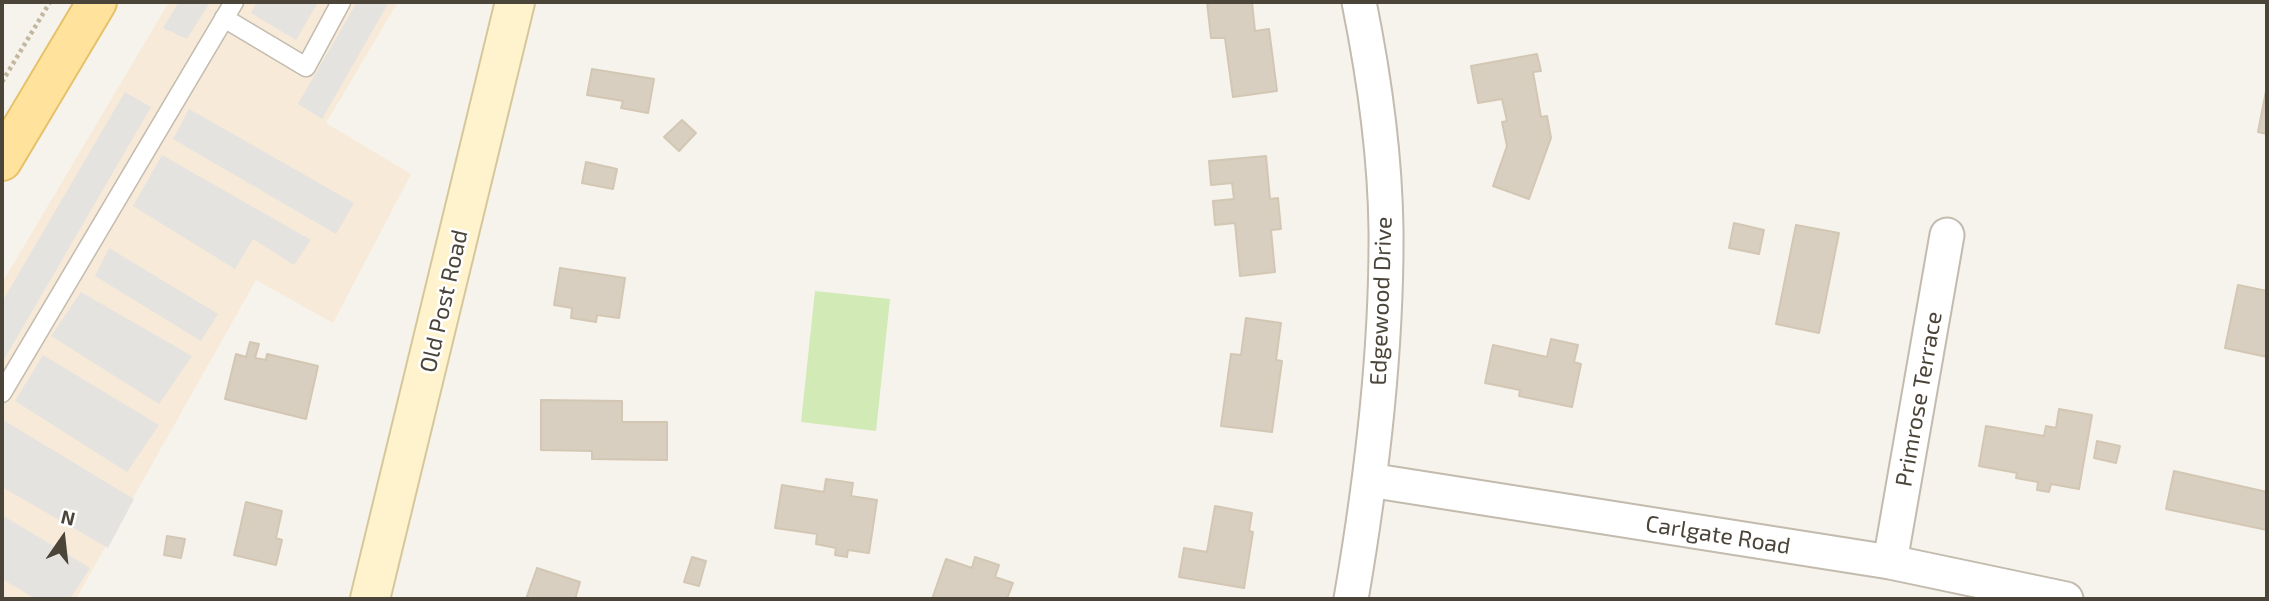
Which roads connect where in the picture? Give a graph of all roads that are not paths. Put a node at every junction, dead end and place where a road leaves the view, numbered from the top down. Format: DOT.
graph roads {
  1 [pos="97,2"];
  2 [pos="234,2"];
  3 [pos="341,2"];
  4 [pos="515,2"];
  5 [pos="1359,2"];
  6 [pos="224,18"];
  7 [pos="11,138"];
  8 [pos="1947,235"];
  9 [pos="2,393"];
  10 [pos="1369,480"];
  11 [pos="1890,562"];
  12 [pos="370,599"];
  13 [pos="1351,599"];
  14 [pos="2066,599"];
  1 -- 7 [label="main road"];
  2 -- 6 [label="lane"];
  3 -- 6 [label="lane"];
  4 -- 12 [label="street, Old Post Road"];
  5 -- 10 [label="street, Edgewood Drive"];
  6 -- 9 [label="lane"];
  8 -- 11 [label="street, Primrose Terrace"];
  10 -- 11 [label="street, Carlgate Road"];
  10 -- 13 [label="street, Edgewood Drive"];
  11 -- 14 [label="street, Carlgate Road"];
}
